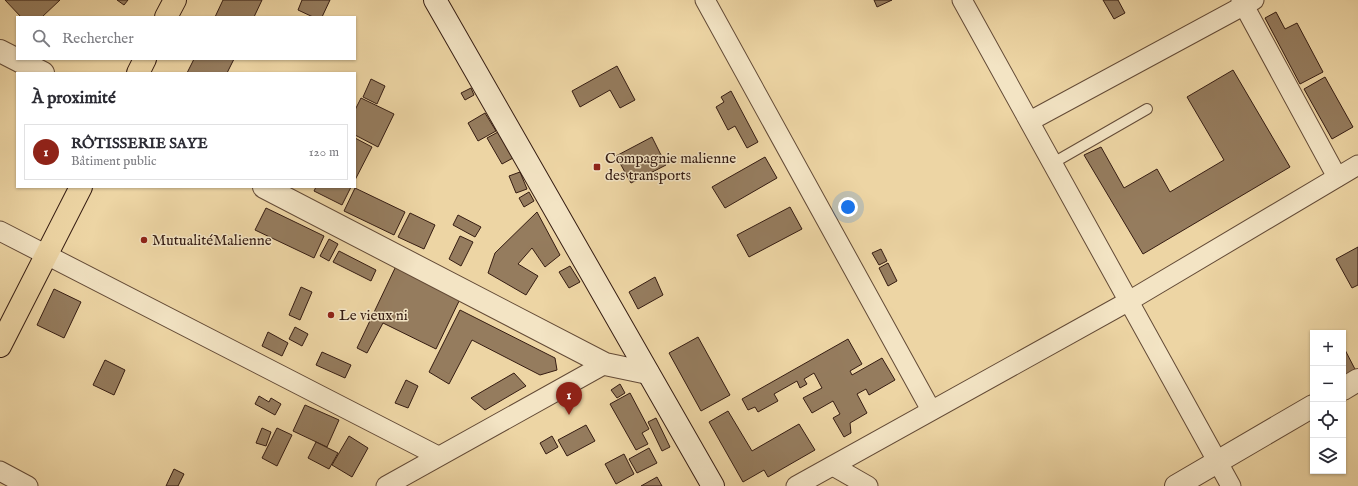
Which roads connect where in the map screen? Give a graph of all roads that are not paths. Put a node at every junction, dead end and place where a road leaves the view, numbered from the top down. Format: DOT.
graph roads {
  1 [pos="175,0"];
  2 [pos="435,0"];
  3 [pos="705,0"];
  4 [pos="962,0"];
  5 [pos="1247,2"];
  6 [pos="167,16"];
  7 [pos="0,51"];
  8 [pos="16,59"];
  9 [pos="18,60"];
  10 [pos="144,60"];
  11 [pos="41,72"];
  12 [pos="138,72"];
  13 [pos="1147,109"];
  14 [pos="1030,121"];
  15 [pos="1053,163"];
  16 [pos="1358,165"];
  17 [pos="1337,177"];
  18 [pos="80,188"];
  19 [pos="266,188"];
  20 [pos="0,231"];
  21 [pos="47,255"];
  22 [pos="1129,301"];
  23 [pos="0,346"];
  24 [pos="605,364"];
  25 [pos="648,373"];
  26 [pos="1358,380"];
  27 [pos="1346,386"];
  28 [pos="1310,408"];
  29 [pos="931,410"];
  30 [pos="438,456"];
  31 [pos="1219,462"];
  32 [pos="833,466"];
  33 [pos="0,471"];
  34 [pos="28,486"];
  35 [pos="386,486"];
  36 [pos="713,486"];
  37 [pos="796,486"];
  38 [pos="868,486"];
  39 [pos="1176,486"];
  40 [pos="1231,486"];
  1 -- 6 [label="highway"];
  2 -- 25 [label="street"];
  3 -- 29 [label="street"];
  4 -- 14 [label="street"];
  5 -- 14 [label="street"];
  5 -- 17 [label="street"];
  7 -- 8 [label="street"];
  9 -- 11 [label="street"];
  10 -- 12 [label="highway"];
  13 -- 15 [label="lane"];
  14 -- 15 [label="street"];
  15 -- 22 [label="street"];
  16 -- 17 [label="street"];
  17 -- 22 [label="street"];
  18 -- 21 [label="highway"];
  19 -- 24 [label="street"];
  20 -- 21 [label="street"];
  21 -- 23 [label="highway"];
  21 -- 30 [label="street"];
  22 -- 29 [label="street"];
  22 -- 31 [label="street"];
  24 -- 25 [label="street"];
  24 -- 30 [label="street"];
  25 -- 36 [label="street"];
  26 -- 27 [label="street"];
  28 -- 31 [label="street"];
  29 -- 32 [label="street"];
  30 -- 35 [label="street"];
  31 -- 39 [label="street"];
  31 -- 40 [label="street"];
  32 -- 37 [label="street"];
  32 -- 38 [label="street"];
  33 -- 34 [label="street"];
}
